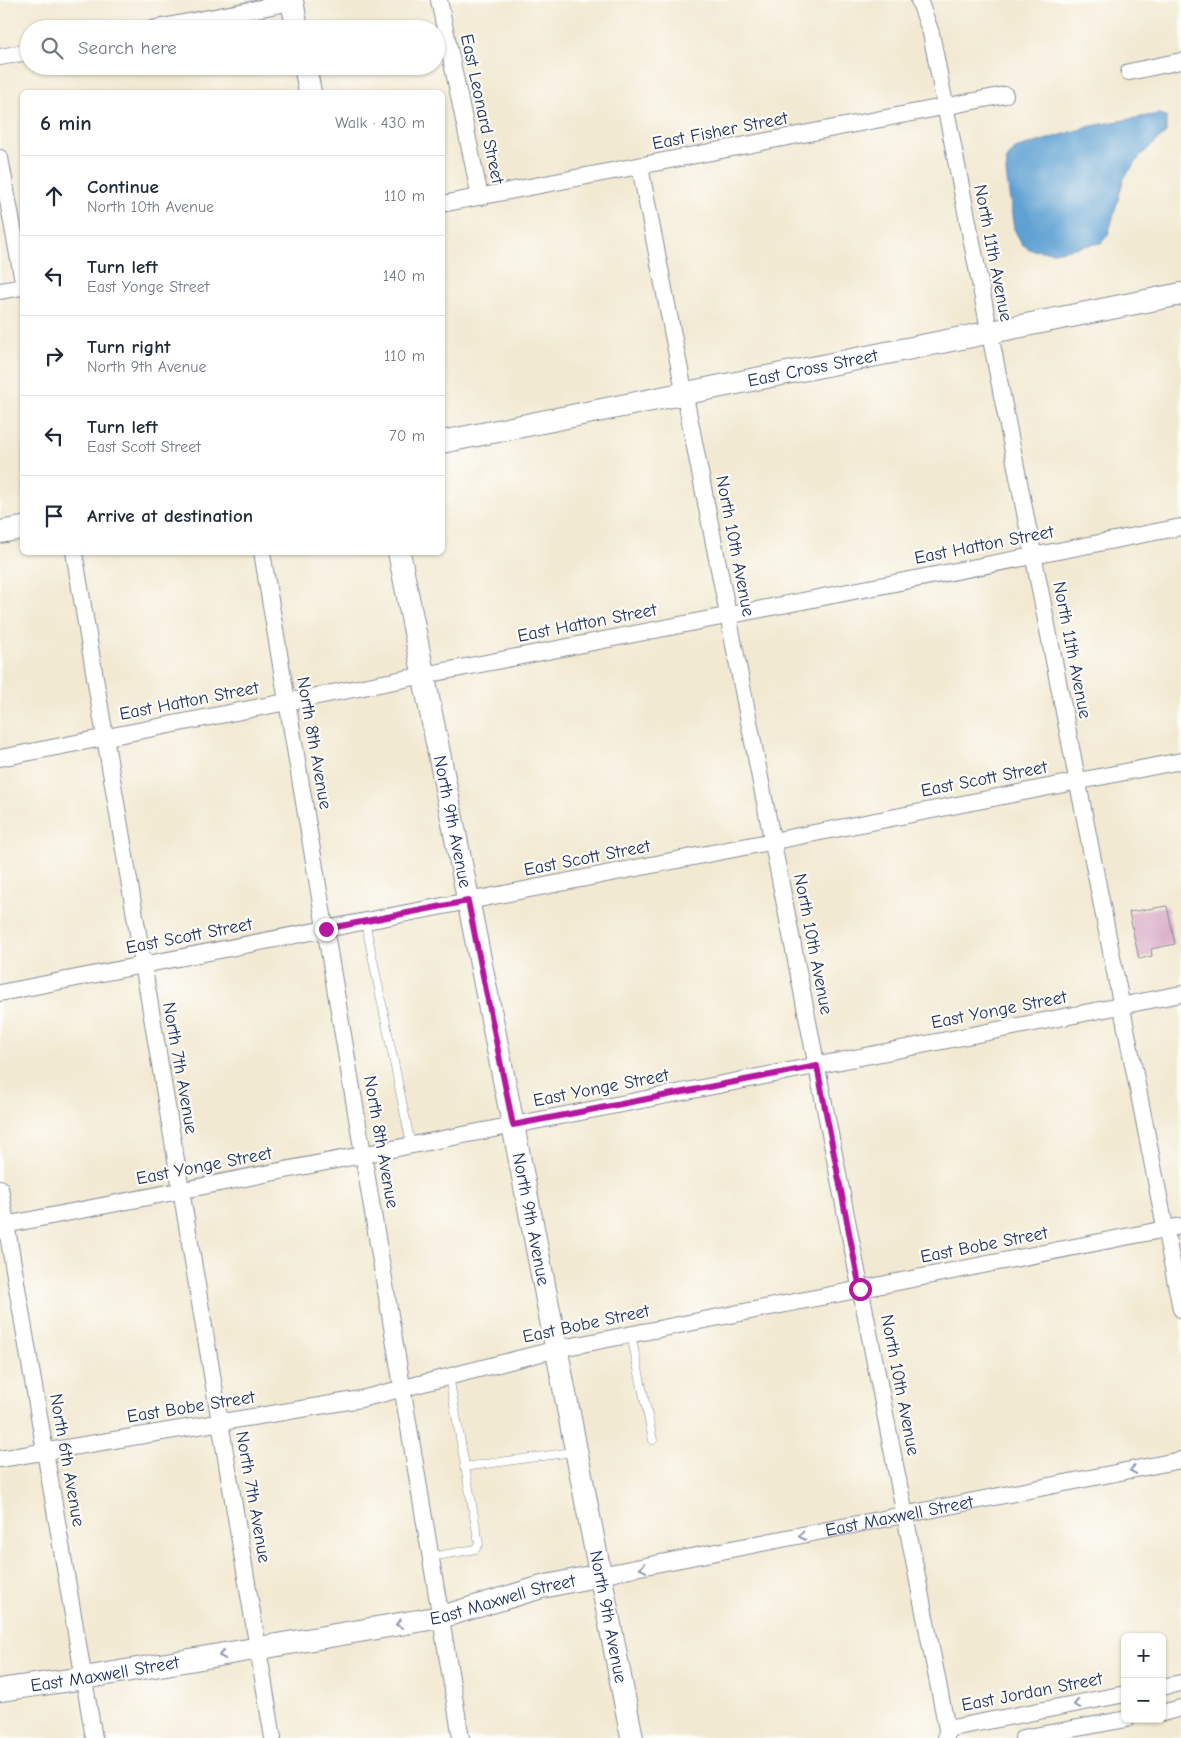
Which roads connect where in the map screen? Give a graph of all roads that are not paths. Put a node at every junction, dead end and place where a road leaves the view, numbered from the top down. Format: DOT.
graph roads {
  1 [pos="439,0"];
  2 [pos="919,0"];
  3 [pos="292,1"];
  4 [pos="197,20"];
  5 [pos="295,20"];
  6 [pos="443,20"];
  7 [pos="445,29"];
  8 [pos="20,54"];
  9 [pos="0,57"];
  10 [pos="1181,61"];
  11 [pos="1128,72"];
  12 [pos="307,75"];
  13 [pos="310,90"];
  14 [pos="1005,95"];
  15 [pos="945,107"];
  16 [pos="0,158"];
  17 [pos="640,167"];
  18 [pos="480,197"];
  19 [pos="445,203"];
  20 [pos="20,265"];
  21 [pos="20,286"];
  22 [pos="0,291"];
  23 [pos="1181,294"];
  24 [pos="988,332"];
  25 [pos="684,392"];
  26 [pos="445,441"];
  27 [pos="1181,527"];
  28 [pos="20,528"];
  29 [pos="0,532"];
  30 [pos="75,555"];
  31 [pos="262,555"];
  32 [pos="400,555"];
  33 [pos="1034,556"];
  34 [pos="728,615"];
  35 [pos="424,675"];
  36 [pos="287,702"];
  37 [pos="105,737"];
  38 [pos="0,758"];
  39 [pos="1181,761"];
  40 [pos="1078,781"];
  41 [pos="773,842"];
  42 [pos="468,901"];
  43 [pos="366,921"];
  44 [pos="326,929"];
  45 [pos="142,965"];
  46 [pos="0,993"];
  47 [pos="1181,994"];
  48 [pos="1121,1006"];
  49 [pos="817,1066"];
  50 [pos="513,1125"];
  51 [pos="411,1146"];
  52 [pos="362,1155"];
  53 [pos="0,1188"];
  54 [pos="180,1191"];
  55 [pos="3,1225"];
  56 [pos="1173,1228"];
  57 [pos="860,1289"];
  58 [pos="1181,1309"];
  59 [pos="630,1335"];
  60 [pos="557,1349"];
  61 [pos="449,1376"];
  62 [pos="402,1387"];
  63 [pos="220,1422"];
  64 [pos="653,1440"];
  65 [pos="45,1452"];
  66 [pos="576,1452"];
  67 [pos="0,1459"];
  68 [pos="1181,1460"];
  69 [pos="464,1467"];
  70 [pos="905,1515"];
  71 [pos="431,1557"];
  72 [pos="600,1575"];
  73 [pos="441,1617"];
  74 [pos="258,1649"];
  75 [pos="84,1678"];
  76 [pos="1180,1686"];
  77 [pos="1166,1687"];
  78 [pos="0,1690"];
  79 [pos="1121,1695"];
  80 [pos="1181,1710"];
  81 [pos="1166,1712"];
  82 [pos="1121,1720"];
  83 [pos="949,1735"];
  84 [pos="94,1738"];
  85 [pos="273,1738"];
  86 [pos="461,1738"];
  87 [pos="632,1738"];
  88 [pos="1024,1738"];
  1 -- 6 [label="street, East Leonard Street"];
  2 -- 15 [label="street, North 11th Avenue"];
  3 -- 4 [label="street"];
  3 -- 5 [label="street"];
  7 -- 18 [label="street, East Leonard Street"];
  8 -- 9 [label="street"];
  10 -- 11 [label="street"];
  12 -- 13 [label="street"];
  14 -- 15 [label="street, East Fisher Street"];
  15 -- 17 [label="street, East Fisher Street"];
  15 -- 24 [label="street, North 11th Avenue"];
  16 -- 20 [label="street"];
  17 -- 18 [label="street, East Fisher Street"];
  17 -- 25 [label="street, North 10th Avenue"];
  18 -- 19 [label="street, East Fisher Street"];
  21 -- 22 [label="street"];
  23 -- 24 [label="street, East Cross Street"];
  24 -- 25 [label="street, East Cross Street"];
  24 -- 33 [label="street, North 11th Avenue"];
  25 -- 26 [label="street, East Cross Street"];
  25 -- 34 [label="street, North 10th Avenue"];
  27 -- 33 [label="street, East Hatton Street"];
  28 -- 29 [label="street"];
  30 -- 37 [label="street, North 7th Avenue"];
  31 -- 36 [label="street, North 8th Avenue"];
  32 -- 35 [label="street, North 9th Avenue"];
  33 -- 34 [label="street, East Hatton Street"];
  33 -- 40 [label="street, North 11th Avenue"];
  34 -- 35 [label="street, East Hatton Street"];
  34 -- 41 [label="street, North 10th Avenue"];
  35 -- 36 [label="street, East Hatton Street"];
  35 -- 42 [label="street, North 9th Avenue"];
  36 -- 37 [label="street, East Hatton Street"];
  36 -- 44 [label="street, North 8th Avenue"];
  37 -- 38 [label="street, East Hatton Street"];
  37 -- 45 [label="street, North 7th Avenue"];
  39 -- 40 [label="street, East Scott Street"];
  40 -- 41 [label="street, East Scott Street"];
  40 -- 48 [label="street, North 11th Avenue"];
  41 -- 42 [label="street, East Scott Street"];
  41 -- 49 [label="street, North 10th Avenue"];
  42 -- 43 [label="street, East Scott Street"];
  42 -- 50 [label="street, North 9th Avenue"];
  43 -- 44 [label="street, East Scott Street"];
  43 -- 51 [label="lane"];
  44 -- 45 [label="street, East Scott Street"];
  44 -- 52 [label="street, North 8th Avenue"];
  45 -- 46 [label="street, East Scott Street"];
  45 -- 54 [label="street, North 7th Avenue"];
  47 -- 48 [label="street, East Yonge Street"];
  48 -- 49 [label="street, East Yonge Street"];
  48 -- 56 [label="street, North 11th Avenue"];
  49 -- 50 [label="street, East Yonge Street"];
  49 -- 57 [label="street, North 10th Avenue"];
  50 -- 51 [label="street, East Yonge Street"];
  50 -- 60 [label="street, North 9th Avenue"];
  51 -- 52 [label="street, East Yonge Street"];
  52 -- 54 [label="street, East Yonge Street"];
  52 -- 62 [label="street, North 8th Avenue"];
  53 -- 55 [label="street, North 6th Avenue"];
  54 -- 55 [label="street, East Yonge Street"];
  54 -- 63 [label="street, North 7th Avenue"];
  55 -- 65 [label="street, North 6th Avenue"];
  56 -- 57 [label="street, East Bobe Street"];
  56 -- 58 [label="street, North 11th Avenue"];
  57 -- 59 [label="street, East Bobe Street"];
  57 -- 70 [label="street, North 10th Avenue"];
  59 -- 60 [label="street, East Bobe Street"];
  59 -- 64 [label="lane"];
  60 -- 61 [label="street, East Bobe Street"];
  60 -- 66 [label="street, North 9th Avenue"];
  61 -- 62 [label="street, East Bobe Street"];
  61 -- 69 [label="lane"];
  62 -- 63 [label="street, East Bobe Street"];
  62 -- 71 [label="street, North 8th Avenue"];
  63 -- 65 [label="street, East Bobe Street"];
  63 -- 74 [label="street, North 7th Avenue"];
  65 -- 67 [label="street, East Bobe Street"];
  65 -- 75 [label="street, North 6th Avenue"];
  66 -- 69 [label="lane"];
  66 -- 72 [label="street, North 9th Avenue"];
  68 -- 70 [label="street, East Maxwell Street, one-way"];
  69 -- 71 [label="lane"];
  70 -- 72 [label="street, East Maxwell Street, one-way"];
  70 -- 83 [label="street, North 10th Avenue"];
  71 -- 73 [label="street, North 8th Avenue"];
  72 -- 73 [label="street, East Maxwell Street"];
  72 -- 87 [label="street, North 9th Avenue"];
  73 -- 74 [label="street, East Maxwell Street, one-way"];
  73 -- 86 [label="street, North 8th Avenue"];
  74 -- 75 [label="street, East Maxwell Street, one-way"];
  74 -- 85 [label="street, North 7th Avenue"];
  75 -- 78 [label="street, East Maxwell Street"];
  75 -- 84 [label="street, North 6th Avenue"];
  76 -- 77 [label="street"];
  79 -- 83 [label="street, East Jordan Street, one-way"];
  80 -- 81 [label="street"];
  82 -- 88 [label="street"];
}
